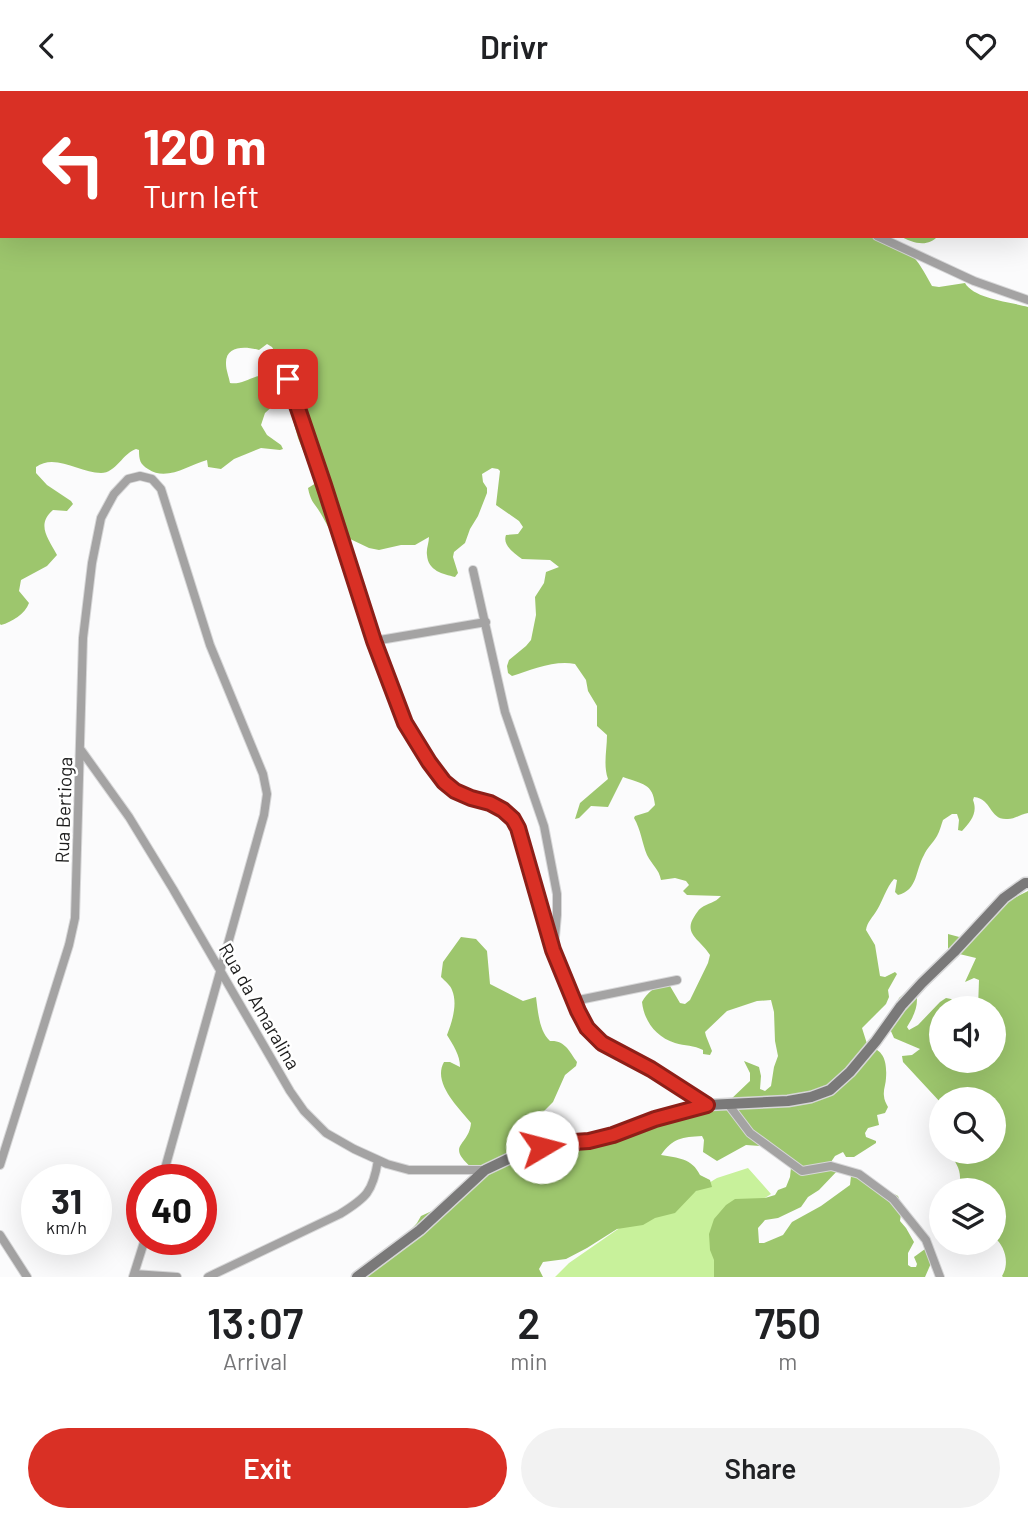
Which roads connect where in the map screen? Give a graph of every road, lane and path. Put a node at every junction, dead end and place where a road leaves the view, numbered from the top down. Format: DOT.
graph roads {
  1 [pos="881,238"];
  2 [pos="1028,300"];
  3 [pos="288,379"];
  4 [pos="473,570"];
  5 [pos="485,622"];
  6 [pos="374,641"];
  7 [pos="80,749"];
  8 [pos="1028,883"];
  9 [pos="553,950"];
  10 [pos="220,969"];
  11 [pos="677,980"];
  12 [pos="574,1001"];
  13 [pos="728,1104"];
  14 [pos="707,1105"];
  15 [pos="378,1160"];
  16 [pos="166,1164"];
  17 [pos="0,1165"];
  18 [pos="485,1170"];
  19 [pos="0,1234"];
  20 [pos="140,1255"];
  21 [pos="133,1276"];
  22 [pos="27,1277"];
  23 [pos="177,1277"];
  24 [pos="208,1277"];
  25 [pos="357,1277"];
  26 [pos="940,1277"];
  1 -- 2 [label="street"];
  3 -- 6 [label="street"];
  4 -- 5 [label="street"];
  5 -- 6 [label="street"];
  5 -- 9 [label="street"];
  6 -- 9 [label="street"];
  7 -- 10 [label="street, Rua da Amaralina"];
  7 -- 10 [label="street, Rua Bertioga"];
  7 -- 17 [label="street, Rua Bertioga"];
  8 -- 13 [label="street"];
  9 -- 12 [label="street"];
  10 -- 15 [label="street, Rua da Amaralina"];
  10 -- 16 [label="street"];
  11 -- 12 [label="street"];
  12 -- 14 [label="street"];
  13 -- 14 [label="street"];
  13 -- 26 [label="street"];
  14 -- 18 [label="street"];
  15 -- 18 [label="street, Rua da Amaralina"];
  15 -- 24 [label="street"];
  18 -- 25 [label="street"];
  19 -- 22 [label="street"];
  20 -- 21 [label="street"];
  21 -- 23 [label="street"];
}
